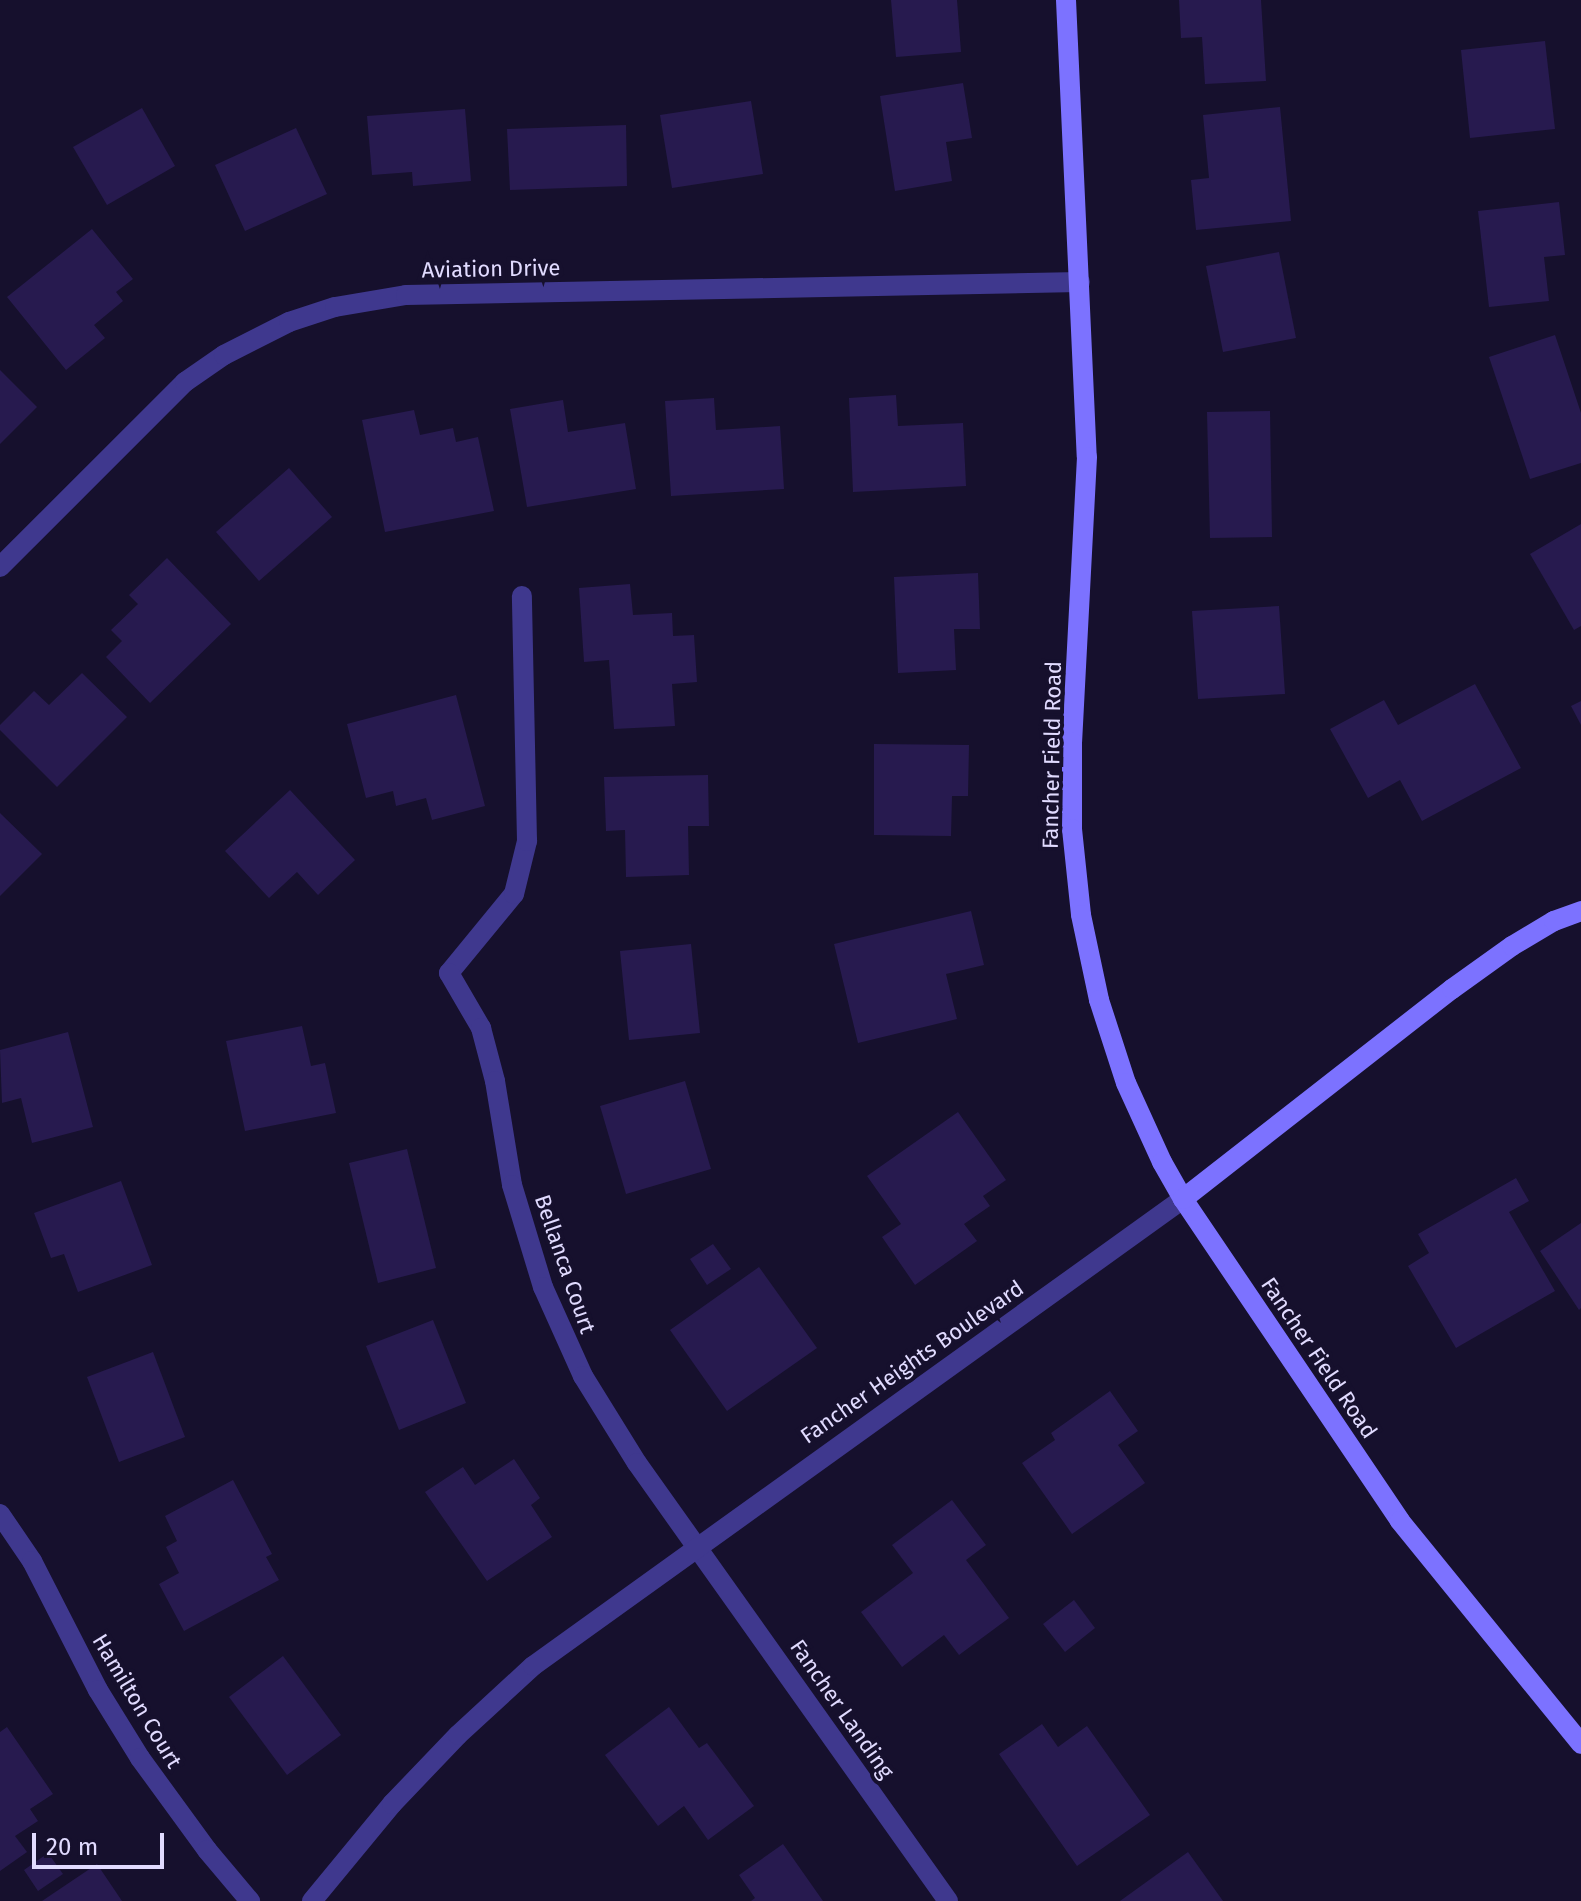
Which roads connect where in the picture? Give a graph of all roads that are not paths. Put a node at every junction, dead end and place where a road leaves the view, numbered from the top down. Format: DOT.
graph roads {
  1 [pos="1066,0"];
  2 [pos="1080,282"];
  3 [pos="0,567"];
  4 [pos="522,596"];
  5 [pos="1581,911"];
  6 [pos="1183,1199"];
  7 [pos="0,1514"];
  8 [pos="696,1545"];
  9 [pos="1581,1744"];
  10 [pos="250,1901"];
  11 [pos="312,1901"];
  12 [pos="948,1901"];
  1 -- 2 [label="street, Fancher Field Road"];
  2 -- 3 [label="street, Aviation Drive"];
  2 -- 6 [label="street, Fancher Field Road"];
  4 -- 8 [label="street, Bellanca Court"];
  5 -- 6 [label="street, Fancher Heights Boulevard"];
  6 -- 8 [label="street, Fancher Heights Boulevard"];
  6 -- 9 [label="street, Fancher Field Road"];
  7 -- 10 [label="street, Hamilton Court"];
  8 -- 11 [label="street, Fancher Heights Boulevard"];
  8 -- 12 [label="street, Fancher Landing"];
}
